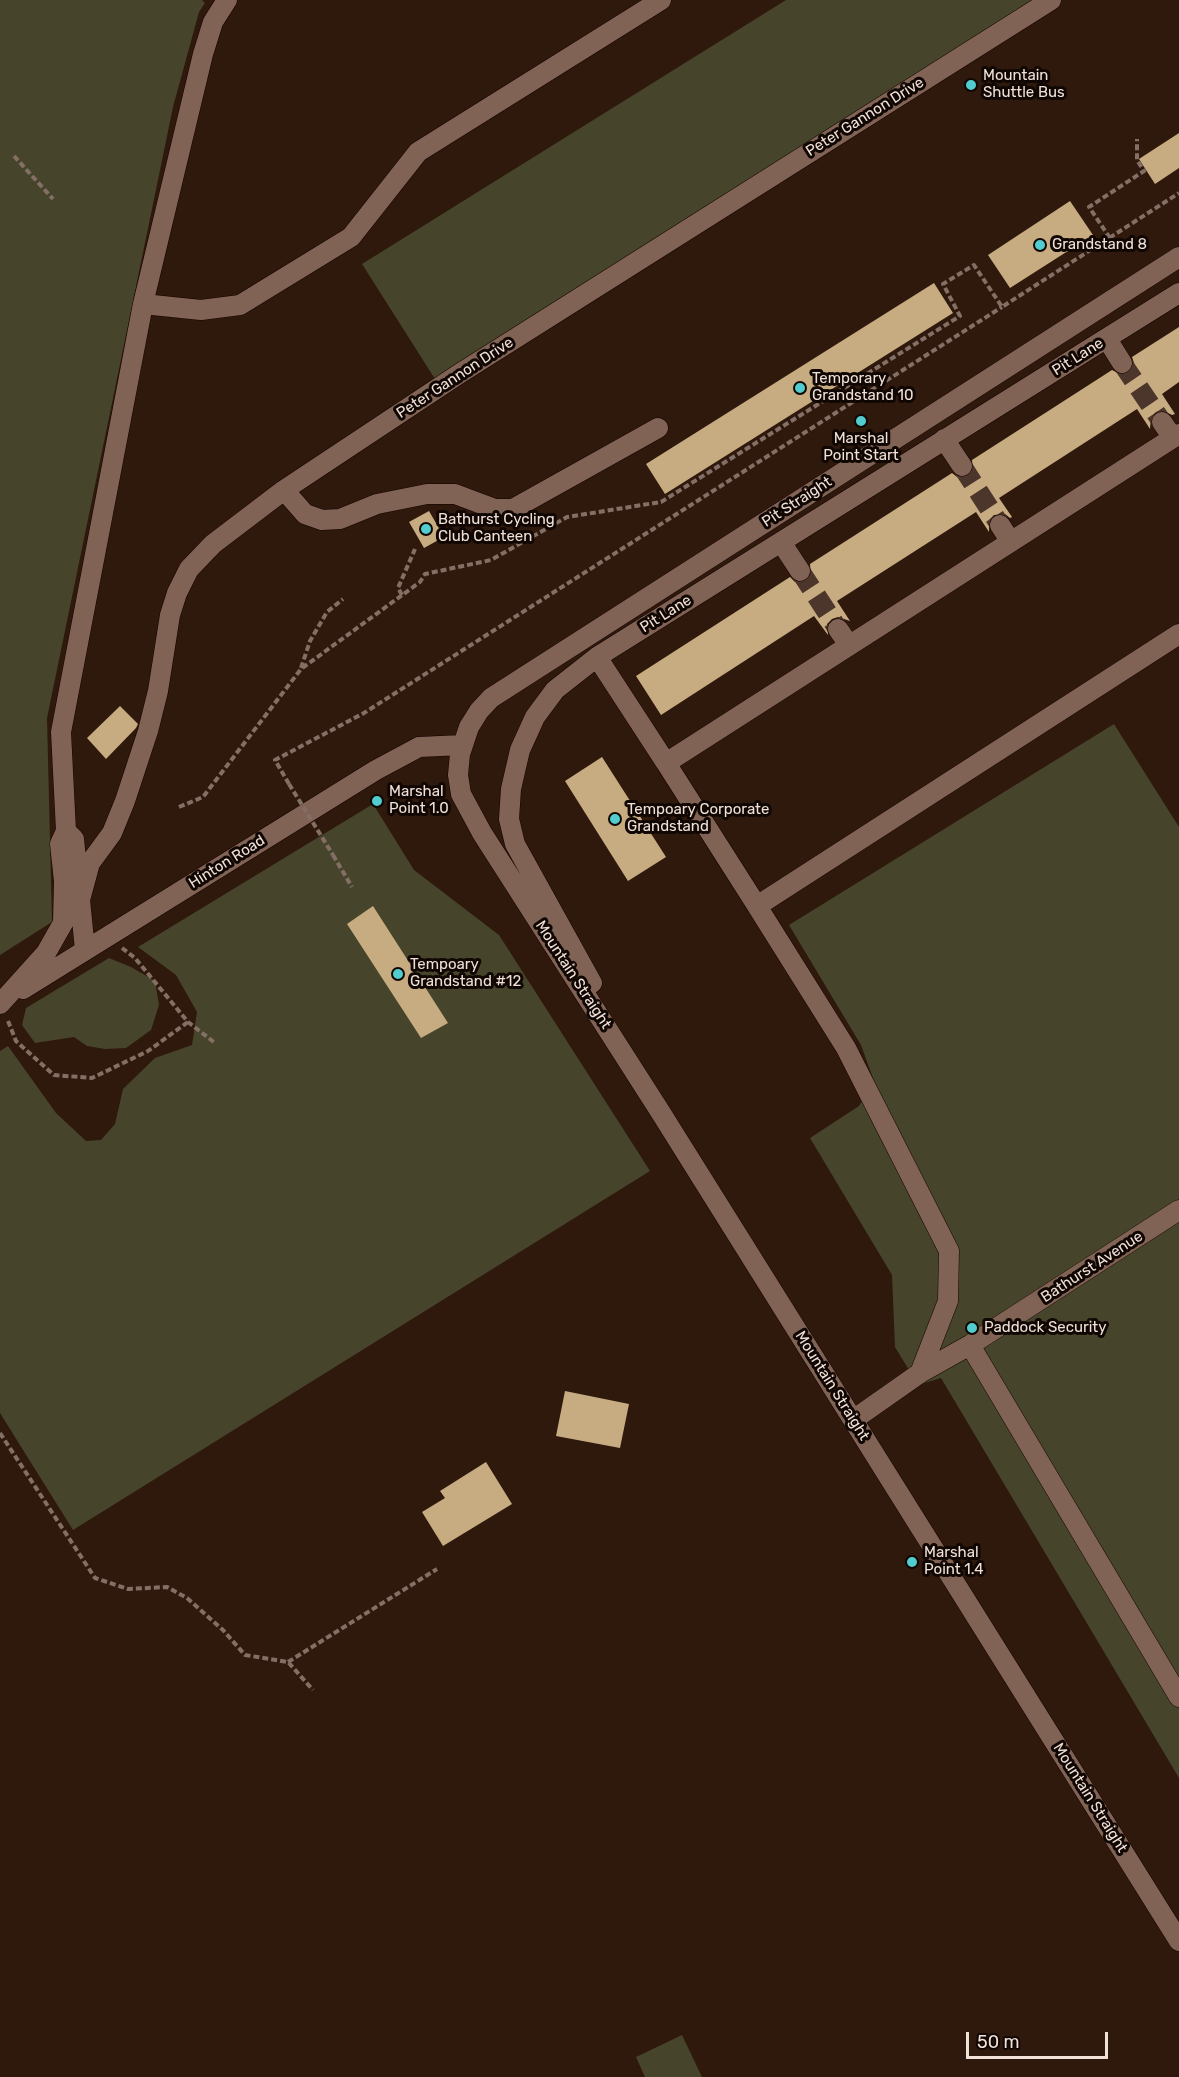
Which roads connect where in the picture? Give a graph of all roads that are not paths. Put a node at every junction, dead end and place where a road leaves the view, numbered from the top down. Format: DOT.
graph roads {
  1 [pos="227,0"];
  2 [pos="662,0"];
  3 [pos="1051,0"];
  4 [pos="1179,257"];
  5 [pos="1179,293"];
  6 [pos="143,304"];
  7 [pos="1107,339"];
  8 [pos="1122,363"];
  9 [pos="657,428"];
  10 [pos="1171,431"];
  11 [pos="944,439"];
  12 [pos="963,466"];
  13 [pos="284,490"];
  14 [pos="1000,525"];
  15 [pos="781,542"];
  16 [pos="1011,542"];
  17 [pos="800,571"];
  18 [pos="1179,634"];
  19 [pos="597,657"];
  20 [pos="462,745"];
  21 [pos="666,763"];
  22 [pos="66,831"];
  23 [pos="80,900"];
  24 [pos="757,906"];
  25 [pos="63,920"];
  26 [pos="85,950"];
  27 [pos="0,1004"];
  28 [pos="661,1113"];
  29 [pos="1179,1210"];
  30 [pos="970,1345"];
  31 [pos="920,1372"];
  32 [pos="853,1420"];
  33 [pos="1179,1697"];
  34 [pos="1179,1941"];
  1 -- 6 [label="street"];
  2 -- 6 [label="street"];
  3 -- 13 [label="street, Peter Gannon Drive"];
  4 -- 20 [label="street, Pit Straight"];
  5 -- 7 [label="street, Pit Lane"];
  6 -- 22 [label="street"];
  7 -- 8 [label="street"];
  7 -- 11 [label="street, Pit Lane"];
  9 -- 13 [label="street"];
  10 -- 16 [label="street"];
  11 -- 12 [label="street"];
  11 -- 15 [label="street, Pit Lane"];
  13 -- 23 [label="street, Peter Gannon Drive"];
  14 -- 16 [label="street"];
  15 -- 17 [label="street"];
  15 -- 19 [label="street, Pit Lane"];
  16 -- 21 [label="street"];
  18 -- 24 [label="street"];
  19 -- 21 [label="street"];
  19 -- 28 [label="street, Pit Lane"];
  20 -- 26 [label="street, Hinton Road"];
  20 -- 28 [label="street, Mountain Straight"];
  21 -- 24 [label="street"];
  22 -- 23 [label="street"];
  22 -- 25 [label="street"];
  23 -- 25 [label="street, Peter Gannon Drive"];
  23 -- 26 [label="street"];
  24 -- 31 [label="street"];
  25 -- 27 [label="street"];
  26 -- 27 [label="street, Hinton Road"];
  28 -- 32 [label="street, Mountain Straight"];
  29 -- 30 [label="street, Bathurst Avenue"];
  30 -- 31 [label="street, Bathurst Avenue"];
  30 -- 33 [label="street"];
  31 -- 32 [label="street, Bathurst Avenue"];
  32 -- 34 [label="street, Mountain Straight"];
}
